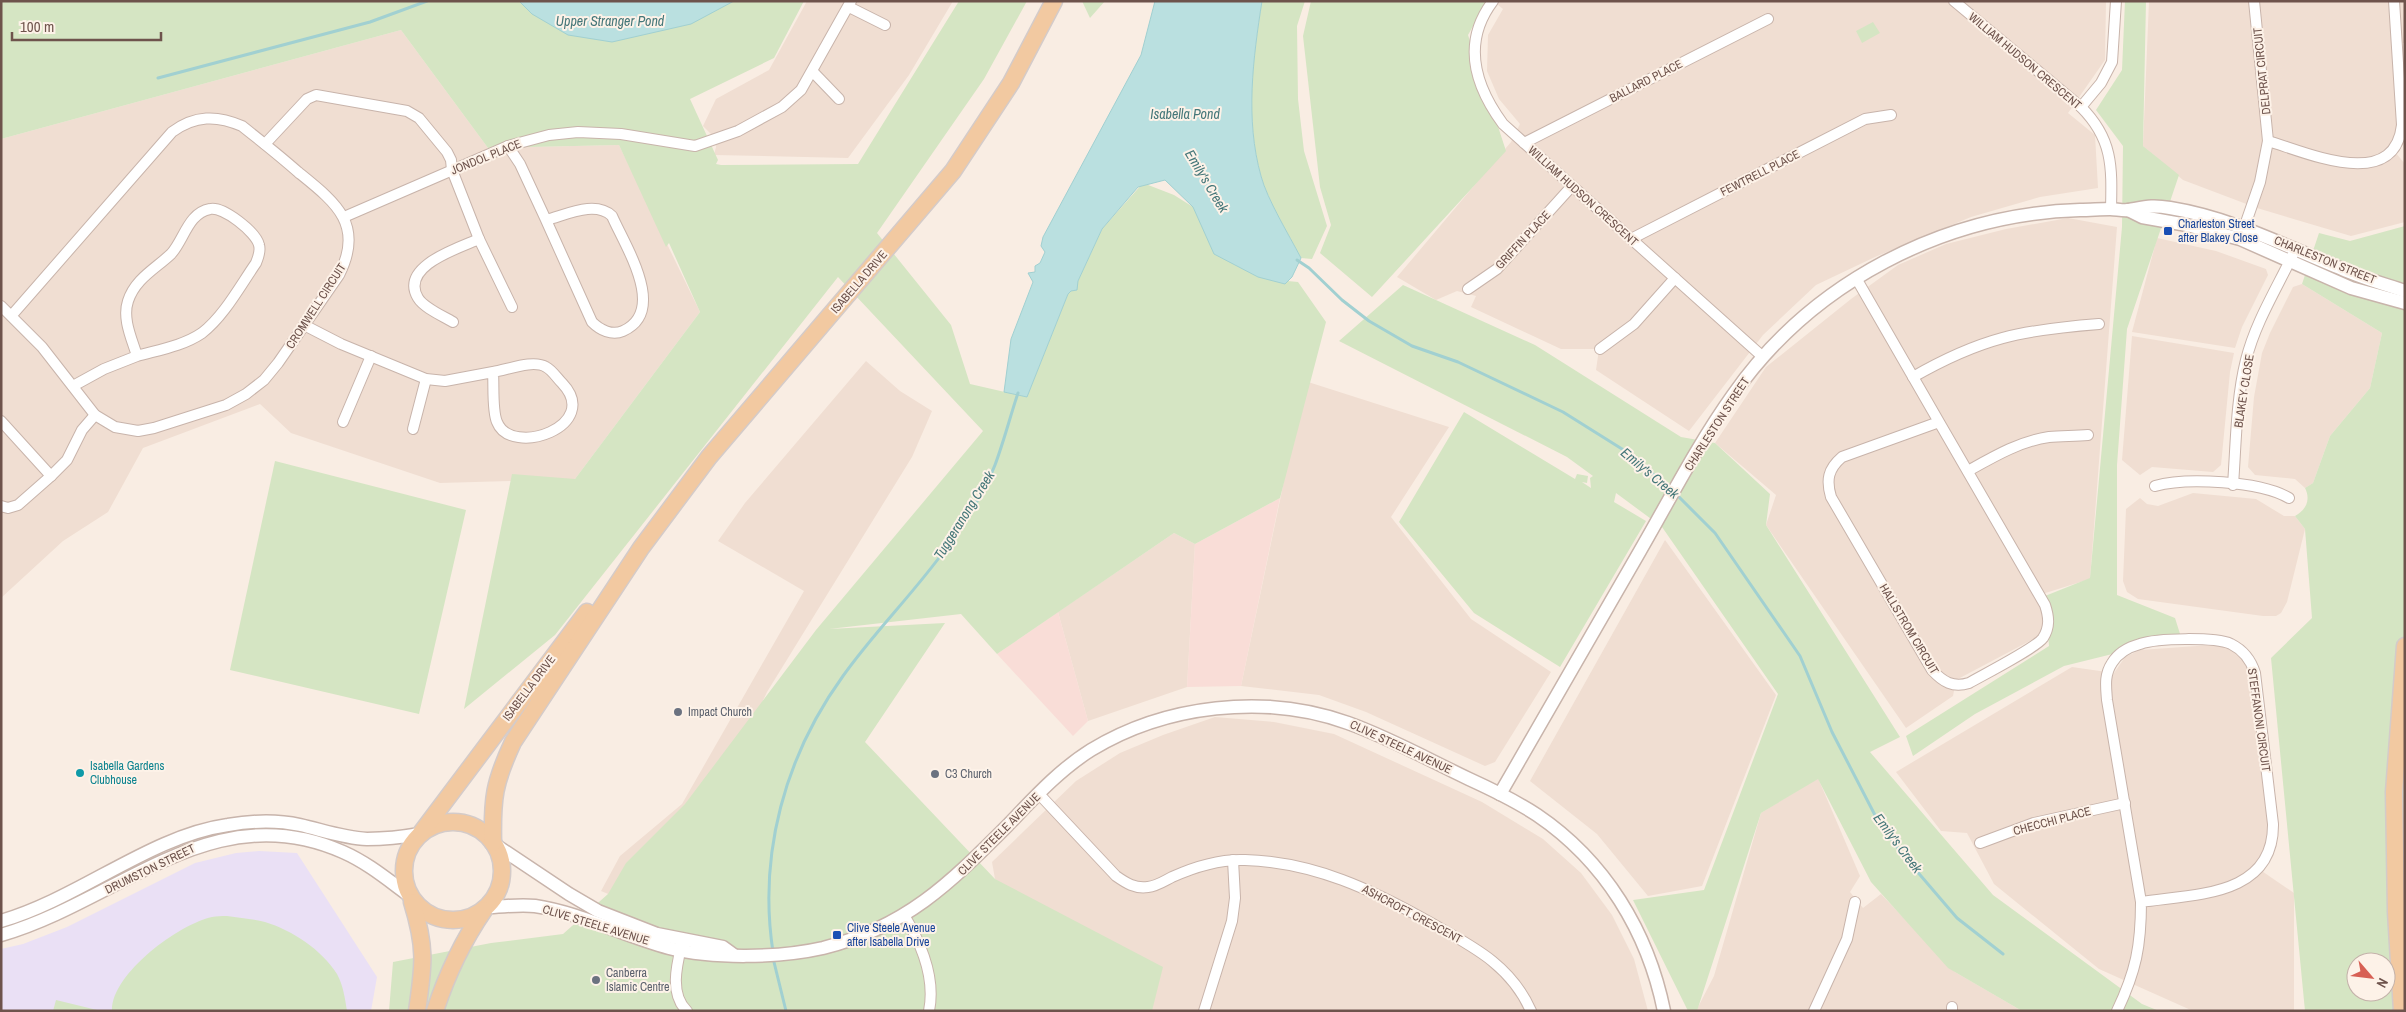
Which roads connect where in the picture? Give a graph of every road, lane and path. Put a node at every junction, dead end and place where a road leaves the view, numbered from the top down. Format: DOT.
graph roads {
  1 [pos="1054,1"];
  2 [pos="1493,1"];
  3 [pos="1954,1"];
  4 [pos="2116,1"];
  5 [pos="2254,1"];
  6 [pos="2394,1"];
  7 [pos="850,4"];
  8 [pos="1768,19"];
  9 [pos="885,25"];
  10 [pos="813,72"];
  11 [pos="839,99"];
  12 [pos="2081,107"];
  13 [pos="1891,115"];
  14 [pos="2268,141"];
  15 [pos="1524,143"];
  16 [pos="265,144"];
  17 [pos="508,146"];
  18 [pos="452,170"];
  19 [pos="1572,186"];
  20 [pos="2111,209"];
  21 [pos="344,218"];
  22 [pos="546,220"];
  23 [pos="2242,233"];
  24 [pos="1631,238"];
  25 [pos="479,239"];
  26 [pos="2296,248"];
  27 [pos="2290,261"];
  28 [pos="1675,278"];
  29 [pos="1856,278"];
  30 [pos="1468,289"];
  31 [pos="2405,291"];
  32 [pos="2405,303"];
  33 [pos="1,306"];
  34 [pos="512,307"];
  35 [pos="12,315"];
  36 [pos="453,322"];
  37 [pos="2099,324"];
  38 [pos="304,325"];
  39 [pos="1600,349"];
  40 [pos="137,356"];
  41 [pos="371,356"];
  42 [pos="1763,358"];
  43 [pos="493,372"];
  44 [pos="1913,377"];
  45 [pos="426,379"];
  46 [pos="73,386"];
  47 [pos="95,415"];
  48 [pos="1,421"];
  49 [pos="343,422"];
  50 [pos="1939,422"];
  51 [pos="413,429"];
  52 [pos="2088,435"];
  53 [pos="1968,471"];
  54 [pos="51,476"];
  55 [pos="2233,485"];
  56 [pos="2155,486"];
  57 [pos="2288,498"];
  58 [pos="1,506"];
  59 [pos="641,548"];
  60 [pos="2405,646"];
  61 [pos="2399,791"];
  62 [pos="1039,794"];
  63 [pos="1500,794"];
  64 [pos="2125,804"];
  65 [pos="421,833"];
  66 [pos="494,843"];
  67 [pos="1980,843"];
  68 [pos="1234,860"];
  69 [pos="410,896"];
  70 [pos="1854,902"];
  71 [pos="2141,902"];
  72 [pos="485,908"];
  73 [pos="904,916"];
  74 [pos="1,920"];
  75 [pos="1,935"];
  76 [pos="656,939"];
  77 [pos="681,945"];
  78 [pos="417,1011"];
  79 [pos="435,1011"];
  80 [pos="687,1011"];
  81 [pos="928,1011"];
  82 [pos="1204,1011"];
  83 [pos="1531,1011"];
  84 [pos="1664,1011"];
  85 [pos="1814,1011"];
  86 [pos="2117,1011"];
  87 [pos="2402,1011"];
  1 -- 59 [label="main road, ISABELLA DRIVE"];
  2 -- 15 [label="street, WILLIAM HUDSON CRESCENT"];
  3 -- 12 [label="street, WILLIAM HUDSON CRESCENT"];
  4 -- 12 [label="street"];
  5 -- 14 [label="street, DELPRAT CIRCUIT"];
  6 -- 14 [label="street"];
  7 -- 9 [label="street"];
  7 -- 10 [label="street"];
  8 -- 15 [label="street, BALLARD PLACE"];
  10 -- 11 [label="street"];
  10 -- 17 [label="street, JONDOL PLACE"];
  12 -- 20 [label="street, WILLIAM HUDSON CRESCENT"];
  13 -- 24 [label="street, FEWTRELL PLACE"];
  14 -- 23 [label="street, DELPRAT CIRCUIT"];
  15 -- 19 [label="street, WILLIAM HUDSON CRESCENT"];
  16 -- 18 [label="street"];
  16 -- 21 [label="street, CROMWELL CIRCUIT"];
  16 -- 35 [label="street, CROMWELL CIRCUIT"];
  17 -- 18 [label="street, JONDOL PLACE"];
  17 -- 22 [label="street"];
  18 -- 21 [label="street, JONDOL PLACE"];
  18 -- 25 [label="street"];
  19 -- 24 [label="street, WILLIAM HUDSON CRESCENT"];
  19 -- 30 [label="street, GRIFFIN PLACE"];
  20 -- 23 [label="street, CHARLESTON STREET"];
  20 -- 29 [label="street, CHARLESTON STREET"];
  21 -- 38 [label="street, CROMWELL CIRCUIT"];
  22 -- 22 [label="street"];
  23 -- 26 [label="street, CHARLESTON STREET"];
  23 -- 27 [label="street, CHARLESTON STREET"];
  24 -- 28 [label="street, WILLIAM HUDSON CRESCENT"];
  25 -- 34 [label="street"];
  25 -- 36 [label="street"];
  26 -- 27 [label="street, BLAKEY CLOSE"];
  26 -- 31 [label="street, CHARLESTON STREET"];
  27 -- 32 [label="street, CHARLESTON STREET"];
  27 -- 55 [label="street, BLAKEY CLOSE"];
  28 -- 39 [label="street"];
  28 -- 42 [label="street, WILLIAM HUDSON CRESCENT"];
  29 -- 42 [label="street, CHARLESTON STREET"];
  29 -- 44 [label="street, HALLSTROM CIRCUIT"];
  33 -- 35 [label="street, CROMWELL CIRCUIT"];
  35 -- 46 [label="street, CROMWELL CIRCUIT"];
  37 -- 44 [label="street"];
  38 -- 41 [label="street"];
  38 -- 47 [label="street, CROMWELL CIRCUIT"];
  40 -- 40 [label="street"];
  40 -- 46 [label="street"];
  41 -- 45 [label="street"];
  41 -- 49 [label="street"];
  42 -- 63 [label="street, CHARLESTON STREET"];
  43 -- 43 [label="street"];
  43 -- 45 [label="street"];
  44 -- 50 [label="street, HALLSTROM CIRCUIT"];
  45 -- 51 [label="street"];
  46 -- 47 [label="street, CROMWELL CIRCUIT"];
  47 -- 54 [label="street"];
  48 -- 54 [label="street"];
  50 -- 53 [label="street, HALLSTROM CIRCUIT"];
  50 -- 53 [label="street, HALLSTROM CIRCUIT"];
  52 -- 53 [label="street"];
  54 -- 58 [label="street"];
  55 -- 56 [label="street"];
  55 -- 57 [label="street"];
  59 -- 65 [label="main road, ISABELLA DRIVE"];
  59 -- 66 [label="main road, ISABELLA DRIVE"];
  60 -- 61 [label="main road"];
  61 -- 87 [label="main road"];
  62 -- 63 [label="street, CLIVE STEELE AVENUE"];
  62 -- 68 [label="street, ASHCROFT CRESCENT"];
  62 -- 73 [label="street, CLIVE STEELE AVENUE"];
  63 -- 84 [label="street, CLIVE STEELE AVENUE"];
  64 -- 67 [label="street, CHECCHI PLACE"];
  64 -- 71 [label="street, STEFFANONI CIRCUIT"];
  64 -- 71 [label="street, STEFFANONI CIRCUIT"];
  65 -- 66 [label="main road"];
  65 -- 69 [label="main road"];
  65 -- 74 [label="street, DRUMSTON STREET"];
  66 -- 72 [label="main road"];
  66 -- 76 [label="street, CLIVE STEELE AVENUE"];
  68 -- 82 [label="street"];
  68 -- 83 [label="street, ASHCROFT CRESCENT"];
  69 -- 72 [label="main road"];
  69 -- 75 [label="street, DRUMSTON STREET"];
  69 -- 78 [label="main road"];
  70 -- 85 [label="street"];
  71 -- 86 [label="street, STEFFANONI CIRCUIT"];
  72 -- 76 [label="street, CLIVE STEELE AVENUE"];
  72 -- 79 [label="main road"];
  73 -- 77 [label="street, CLIVE STEELE AVENUE"];
  73 -- 81 [label="street"];
  76 -- 77 [label="street, CLIVE STEELE AVENUE"];
  77 -- 80 [label="street"];
}
